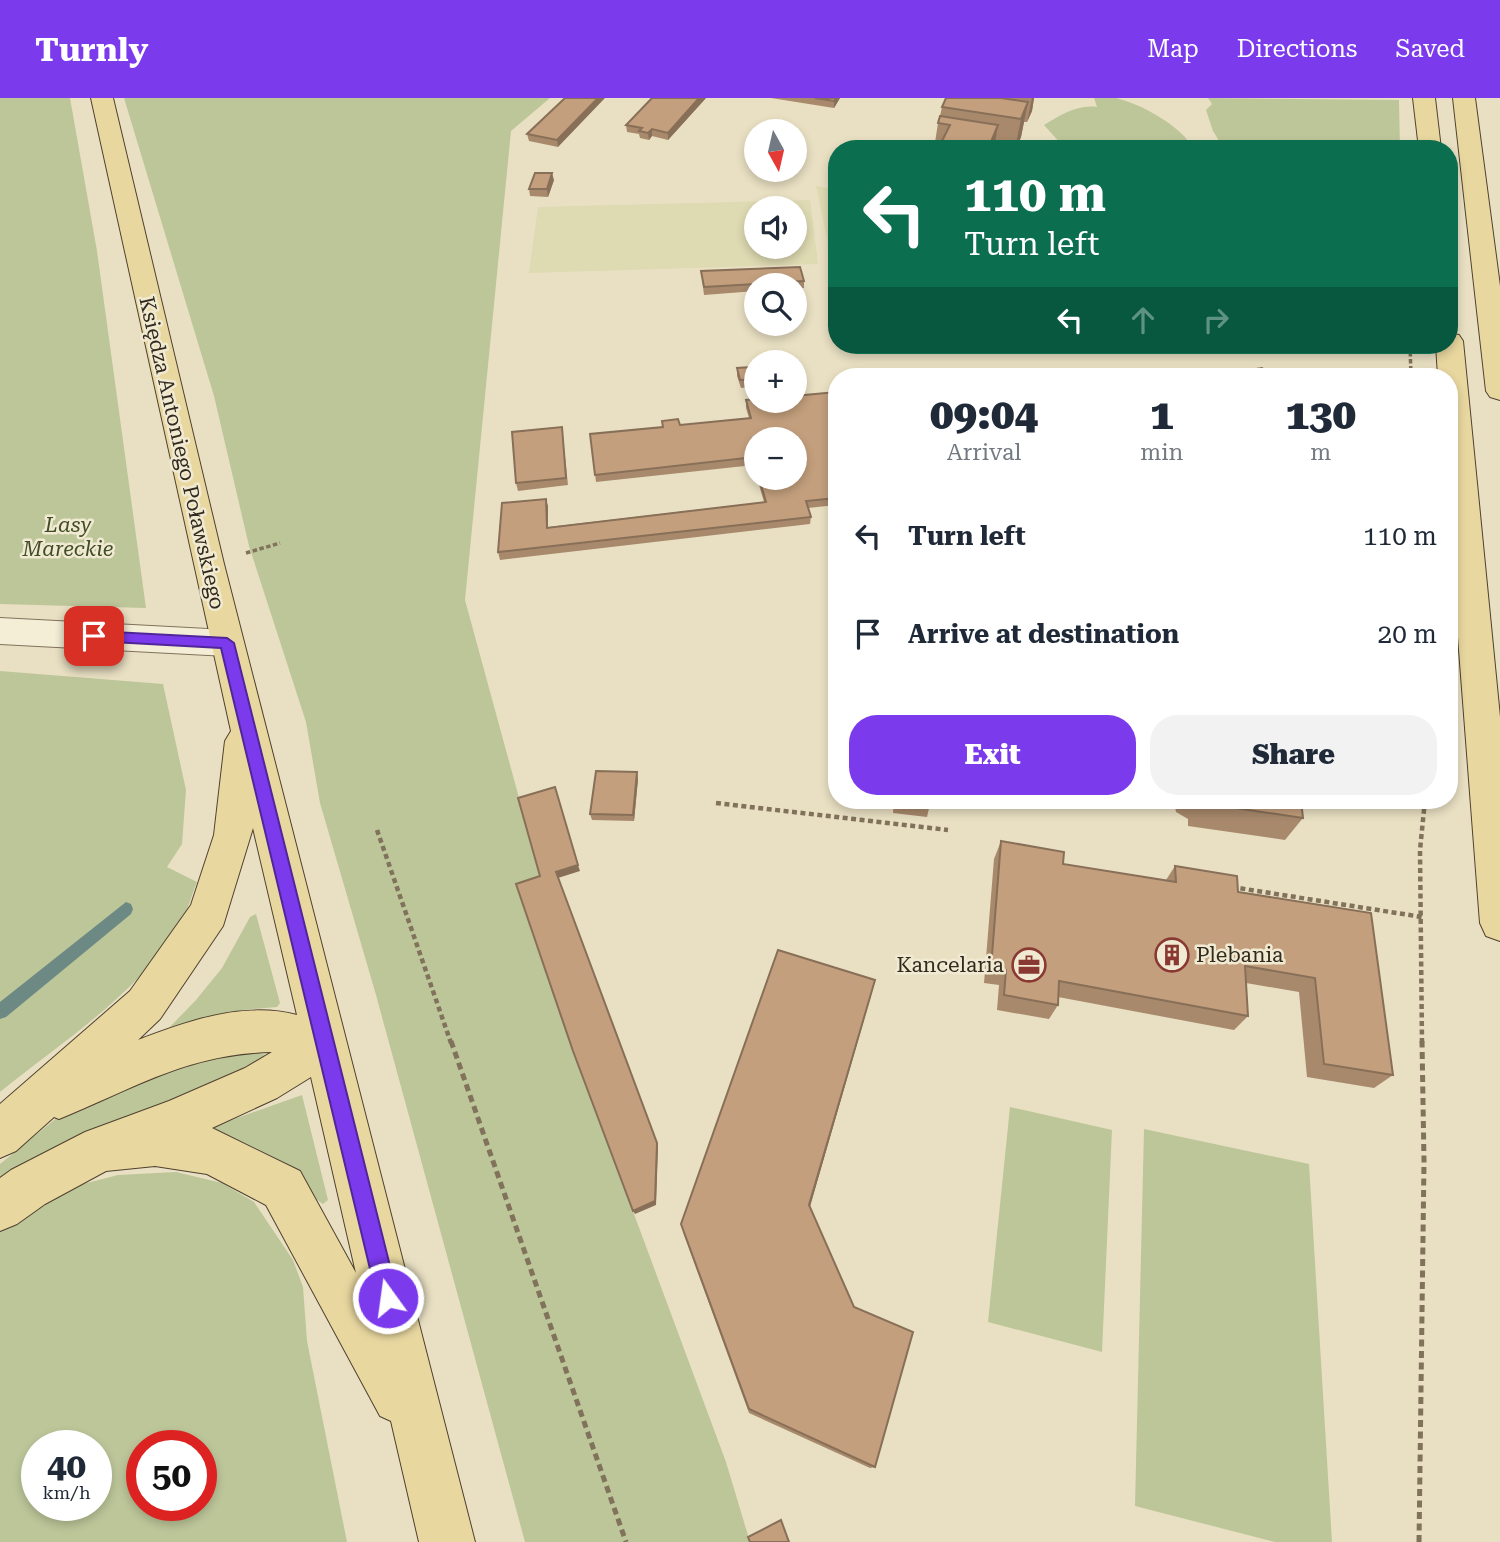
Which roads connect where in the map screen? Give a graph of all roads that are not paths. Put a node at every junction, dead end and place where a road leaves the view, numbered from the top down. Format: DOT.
graph roads {
  1 [pos="102,98"];
  2 [pos="1424,98"];
  3 [pos="1464,98"];
  4 [pos="1429,140"];
  5 [pos="1500,391"];
  6 [pos="1458,444"];
  7 [pos="0,631"];
  8 [pos="227,643"];
  9 [pos="246,715"];
  10 [pos="1500,923"];
  11 [pos="326,1044"];
  12 [pos="12,1124"];
  13 [pos="100,1148"];
  14 [pos="0,1207"];
  15 [pos="424,1448"];
  16 [pos="447,1542"];
  1 -- 8 [label="main road, Księdza Antoniego Poławskiego"];
  2 -- 4 [label="main road"];
  3 -- 5 [label="main road"];
  6 -- 10 [label="main road"];
  7 -- 8 [label="street"];
  8 -- 9 [label="main road, Księdza Antoniego Poławskiego"];
  9 -- 11 [label="main road, Księdza Antoniego Poławskiego"];
  9 -- 12 [label="main road"];
  11 -- 12 [label="main road"];
  11 -- 13 [label="main road"];
  11 -- 15 [label="main road, Księdza Antoniego Poławskiego"];
  13 -- 14 [label="main road"];
  13 -- 15 [label="main road"];
  15 -- 16 [label="main road, Księdza Antoniego Poławskiego"];
}
